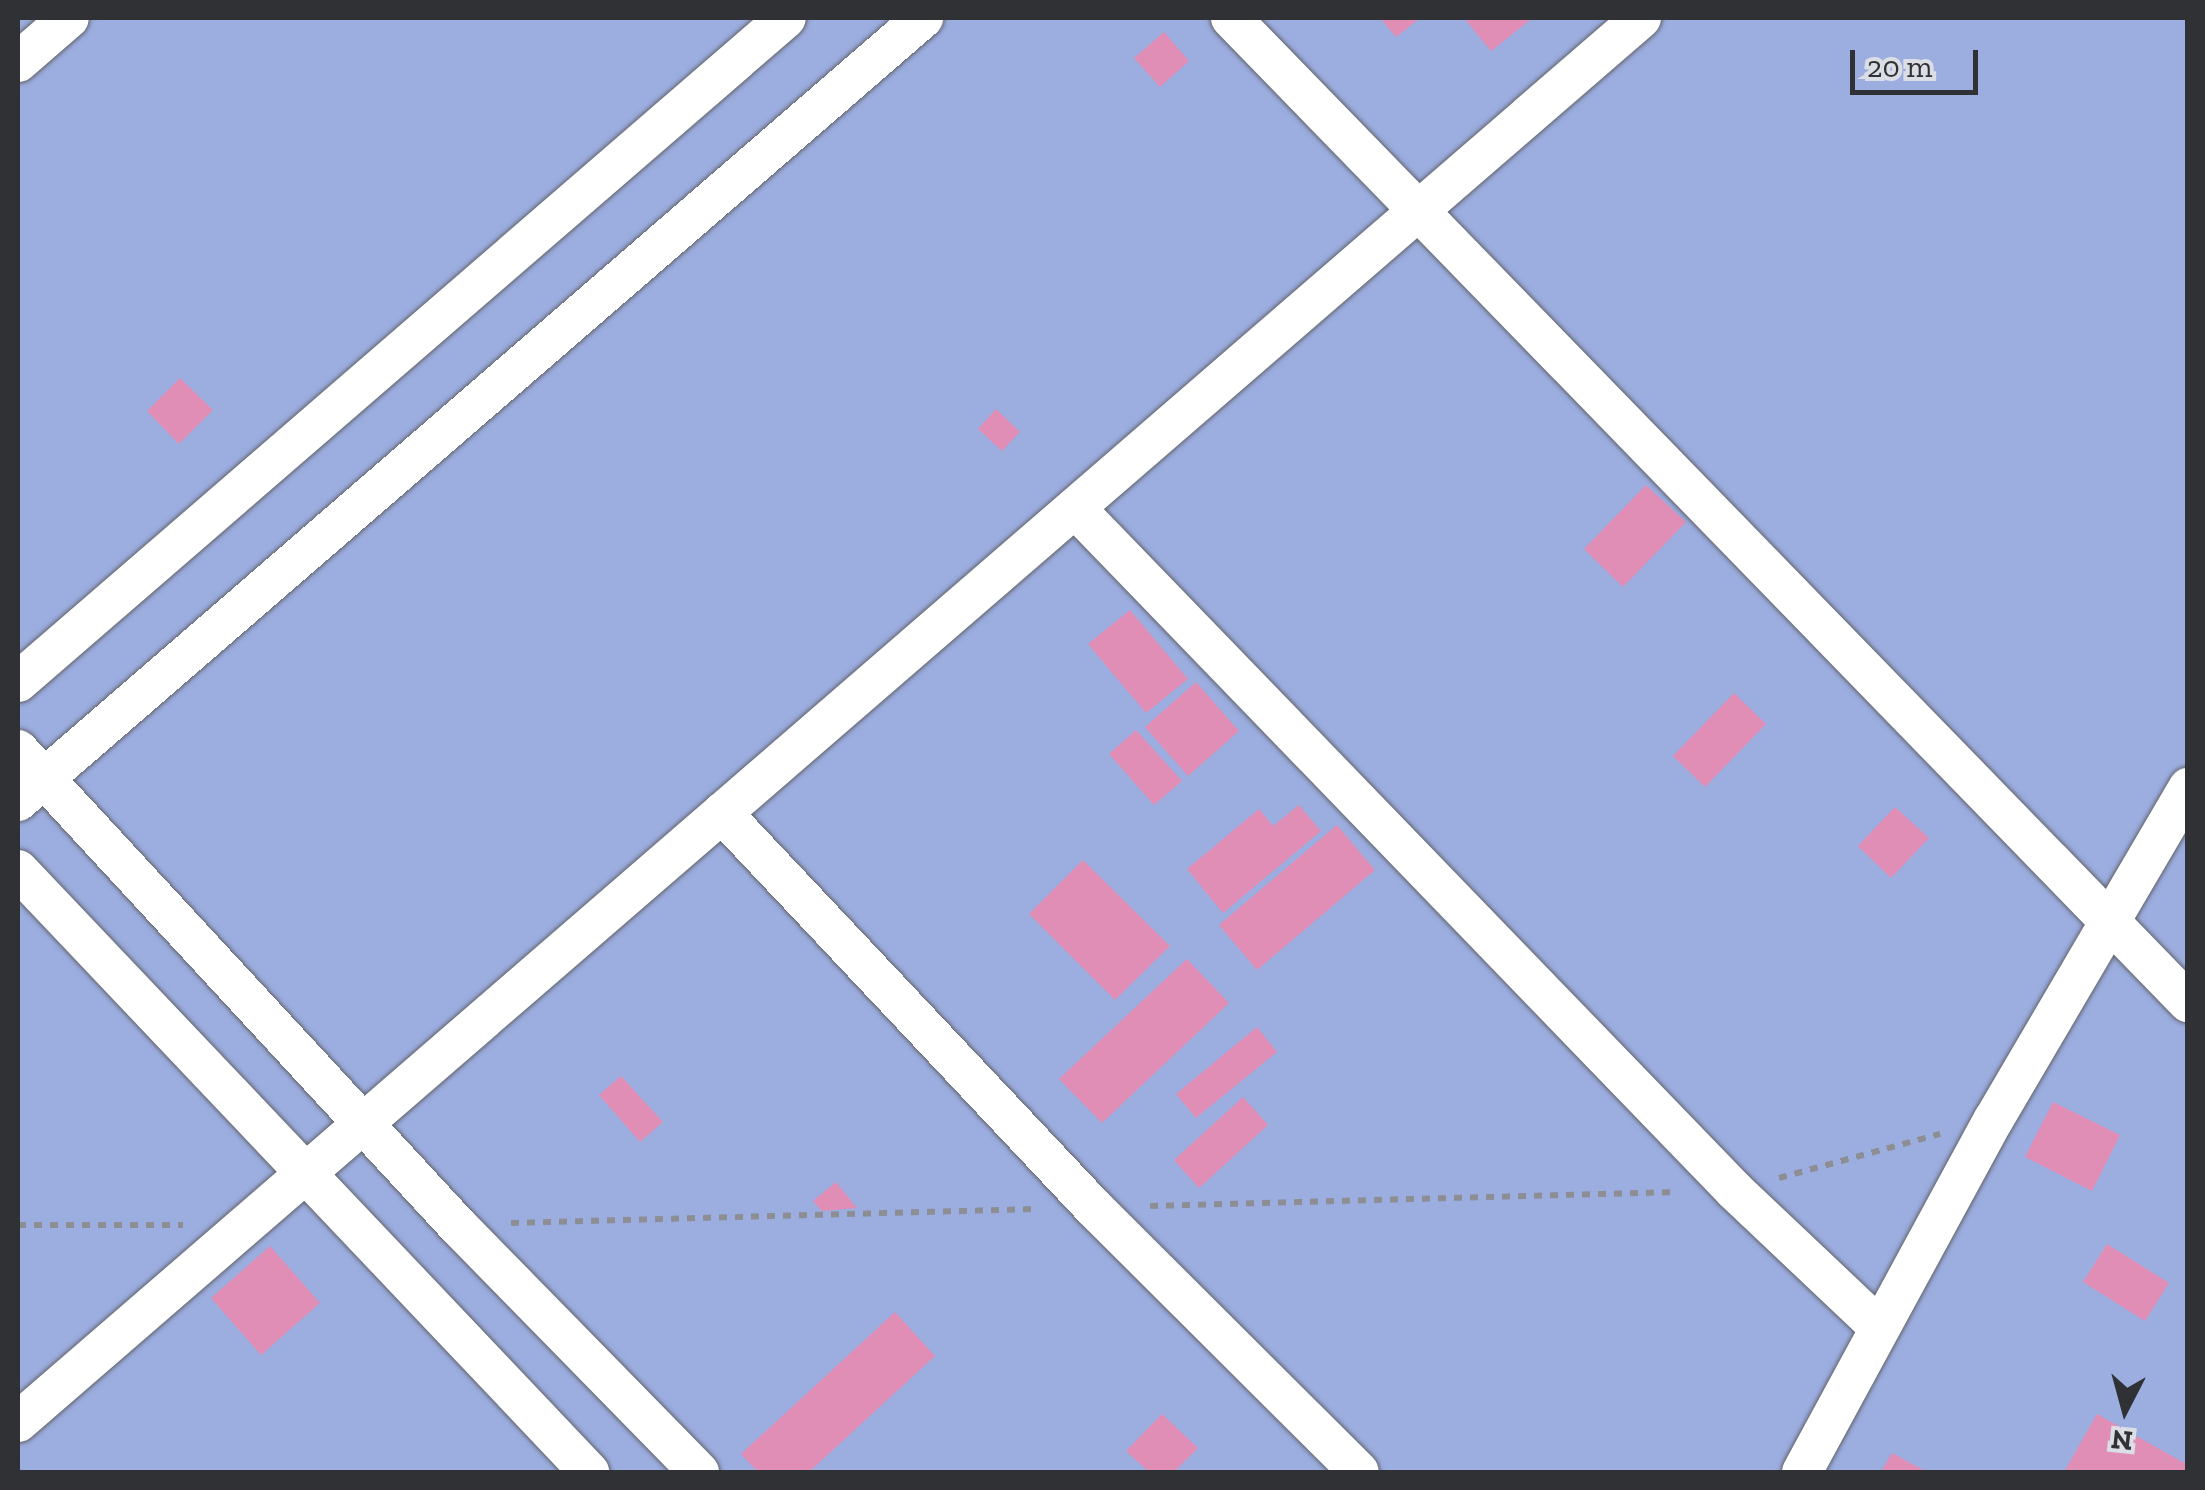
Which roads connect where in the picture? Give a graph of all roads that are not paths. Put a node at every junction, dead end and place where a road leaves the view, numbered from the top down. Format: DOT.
graph roads {
  1 [pos="70,18"];
  2 [pos="786,18"];
  3 [pos="923,18"];
  4 [pos="1231,18"];
  5 [pos="1641,18"];
  6 [pos="18,62"];
  7 [pos="1416,212"];
  8 [pos="1075,508"];
  9 [pos="18,682"];
  10 [pos="27,776"];
  11 [pos="2188,788"];
  12 [pos="722,813"];
  13 [pos="18,870"];
  14 [pos="2108,922"];
  15 [pos="2188,1002"];
  16 [pos="365,1122"];
  17 [pos="304,1175"];
  18 [pos="1879,1327"];
  19 [pos="18,1422"];
  20 [pos="588,1472"];
  21 [pos="699,1472"];
  22 [pos="1360,1472"];
  23 [pos="1802,1472"];
  1 -- 6 [label="street"];
  2 -- 9 [label="street"];
  3 -- 10 [label="street"];
  4 -- 7 [label="street"];
  5 -- 7 [label="street"];
  7 -- 8 [label="street"];
  7 -- 14 [label="street"];
  8 -- 12 [label="street"];
  8 -- 18 [label="street"];
  10 -- 16 [label="street"];
  11 -- 14 [label="street"];
  12 -- 16 [label="street"];
  12 -- 22 [label="street"];
  13 -- 17 [label="street"];
  14 -- 15 [label="street"];
  14 -- 18 [label="street"];
  16 -- 17 [label="street"];
  16 -- 21 [label="street"];
  17 -- 19 [label="street"];
  17 -- 20 [label="street"];
  18 -- 23 [label="street"];
}
